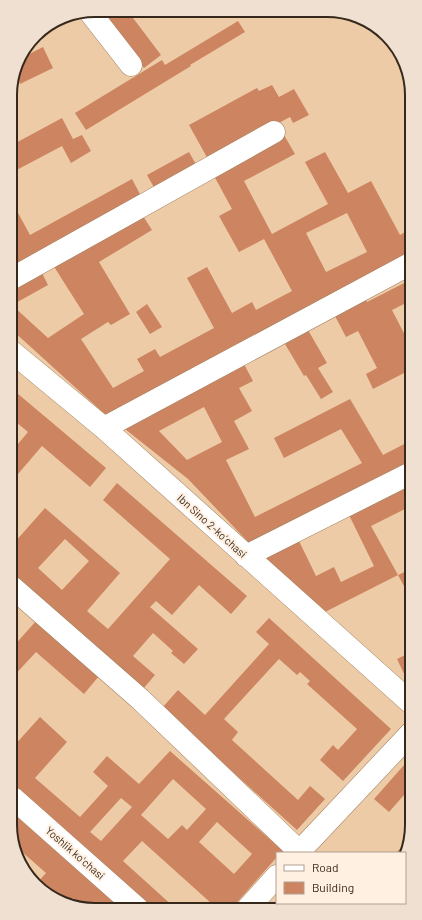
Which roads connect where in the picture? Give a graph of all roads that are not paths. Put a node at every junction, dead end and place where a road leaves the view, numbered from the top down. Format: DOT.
graph roads {
  1 [pos="94,17"];
  2 [pos="131,65"];
  3 [pos="274,132"];
  4 [pos="405,267"];
  5 [pos="17,276"];
  6 [pos="17,356"];
  7 [pos="104,428"];
  8 [pos="405,476"];
  9 [pos="246,556"];
  10 [pos="17,591"];
  11 [pos="405,691"];
  12 [pos="405,739"];
  13 [pos="17,802"];
  14 [pos="300,852"];
  15 [pos="276,877"];
  16 [pos="132,903"];
  17 [pos="253,903"];
  1 -- 2 [label="street"];
  3 -- 5 [label="street"];
  4 -- 7 [label="street"];
  6 -- 7 [label="street, Ibn Sino 2-koʼchasi"];
  7 -- 9 [label="street, Ibn Sino 2-koʼchasi"];
  8 -- 9 [label="street"];
  9 -- 11 [label="street, Ibn Sino 2-koʼchasi"];
  10 -- 14 [label="street"];
  12 -- 14 [label="street"];
  13 -- 16 [label="street, Yoshlik koʻchasi"];
  15 -- 17 [label="street"];
}
